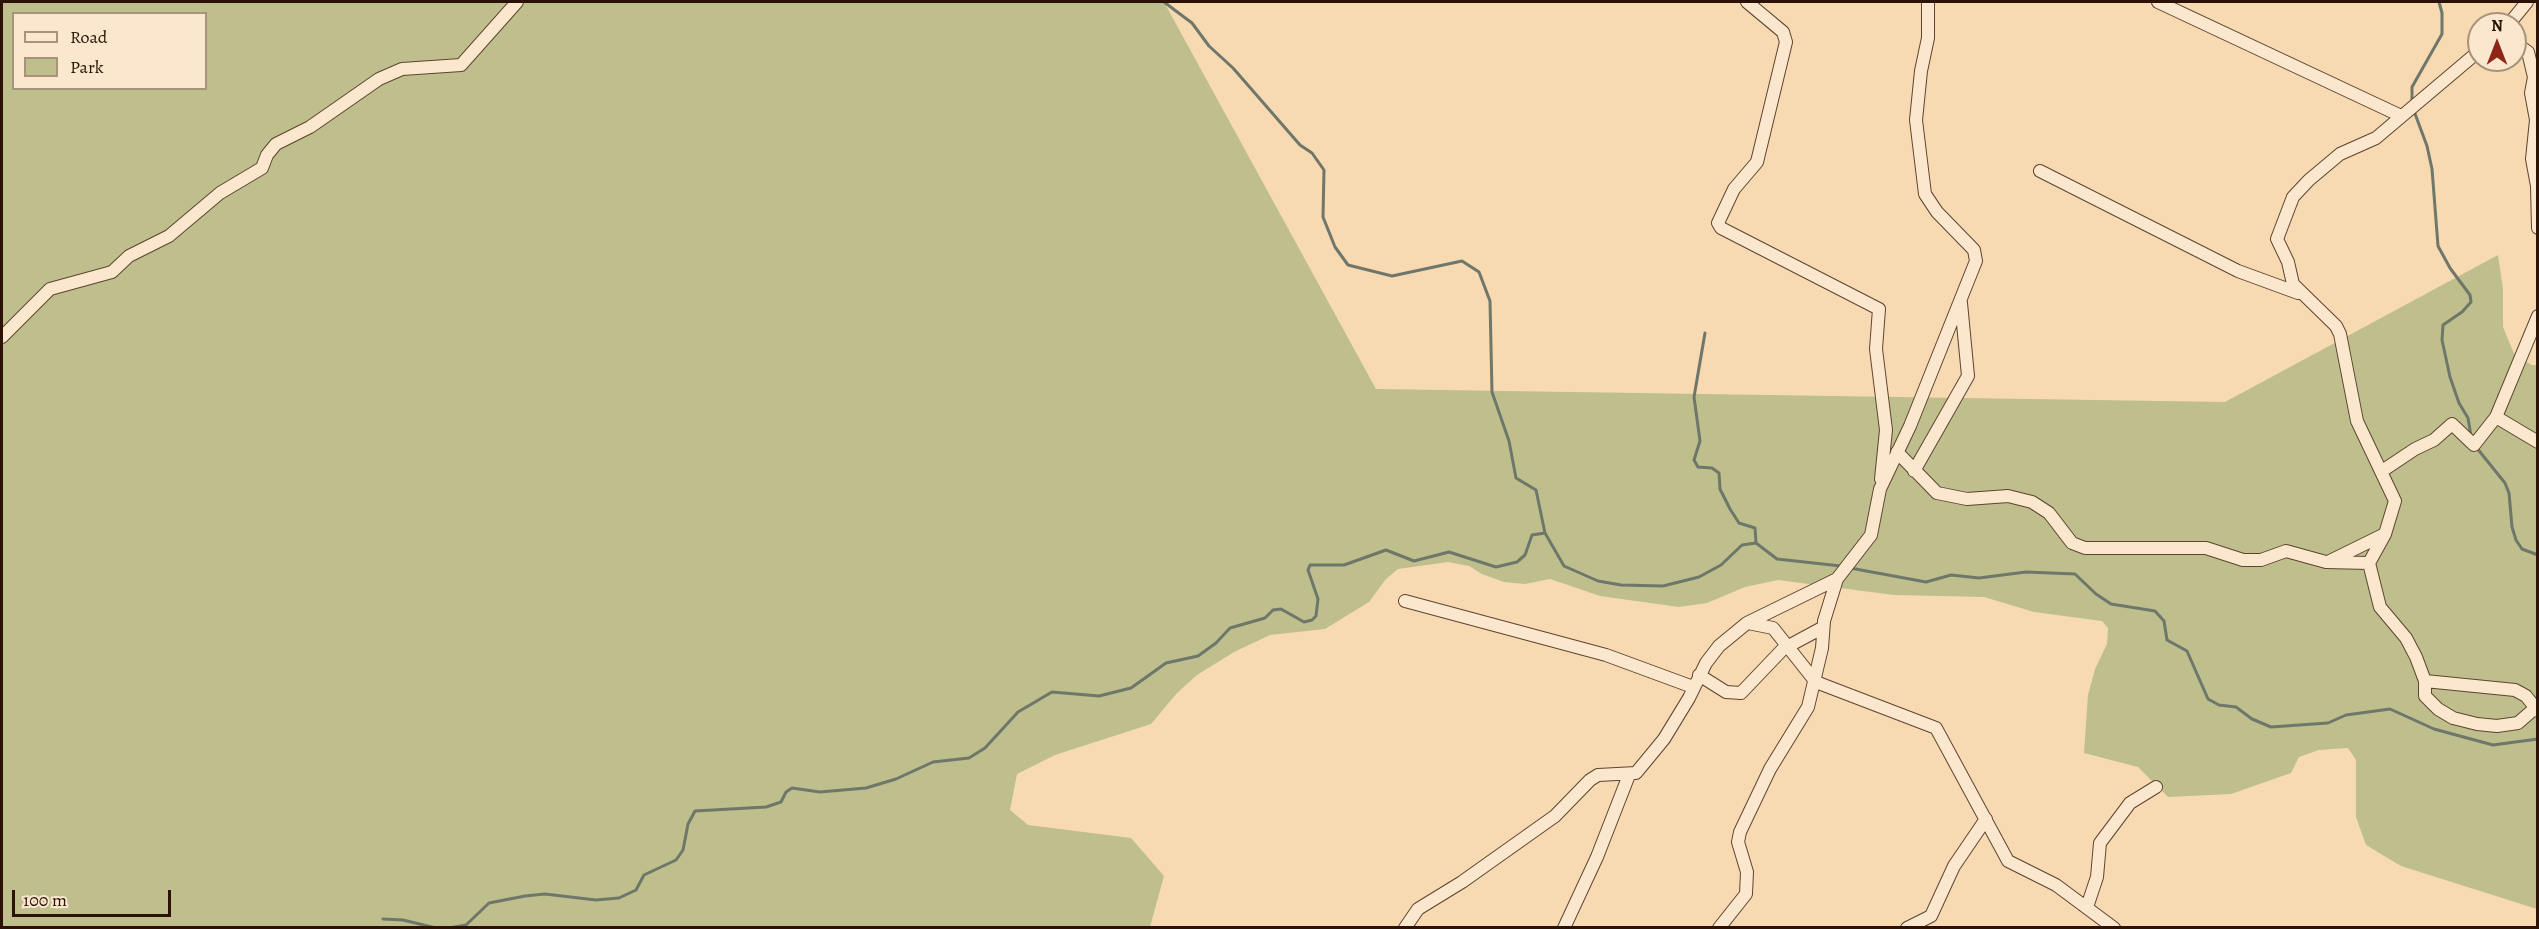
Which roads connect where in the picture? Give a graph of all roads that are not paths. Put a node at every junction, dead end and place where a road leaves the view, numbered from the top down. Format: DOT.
graph roads {
  1 [pos="517,2"];
  2 [pos="1747,2"];
  3 [pos="1928,2"];
  4 [pos="2158,2"];
  5 [pos="2527,51"];
  6 [pos="2467,61"];
  7 [pos="2399,116"];
  8 [pos="2535,161"];
  9 [pos="2040,171"];
  10 [pos="2538,228"];
  11 [pos="2302,294"];
  12 [pos="1961,299"];
  13 [pos="2538,316"];
  14 [pos="2,337"];
  15 [pos="2496,417"];
  16 [pos="2538,442"];
  17 [pos="1897,452"];
  18 [pos="1914,471"];
  19 [pos="2382,471"];
  20 [pos="1880,489"];
  21 [pos="2385,534"];
  22 [pos="2326,562"];
  23 [pos="2369,563"];
  24 [pos="1837,579"];
  25 [pos="1405,601"];
  26 [pos="1747,623"];
  27 [pos="1822,628"];
  28 [pos="1789,645"];
  29 [pos="1699,675"];
  30 [pos="1815,681"];
  31 [pos="2425,681"];
  32 [pos="1693,687"];
  33 [pos="2536,710"];
  34 [pos="1629,774"];
  35 [pos="2156,787"];
  36 [pos="1986,819"];
  37 [pos="2087,907"];
  38 [pos="1931,922"];
  39 [pos="1405,927"];
  40 [pos="1564,927"];
  41 [pos="1719,927"];
  42 [pos="1907,927"];
  43 [pos="2114,927"];
  1 -- 14 [label="street"];
  2 -- 20 [label="street"];
  3 -- 12 [label="street"];
  4 -- 7 [label="street"];
  5 -- 8 [label="street"];
  6 -- 7 [label="street"];
  7 -- 11 [label="street"];
  8 -- 10 [label="street"];
  9 -- 11 [label="street"];
  11 -- 19 [label="street"];
  12 -- 17 [label="street"];
  12 -- 18 [label="street"];
  13 -- 15 [label="street"];
  15 -- 16 [label="street"];
  15 -- 19 [label="street"];
  17 -- 18 [label="street"];
  17 -- 20 [label="street"];
  18 -- 22 [label="street"];
  19 -- 21 [label="street"];
  20 -- 24 [label="street"];
  21 -- 22 [label="street"];
  21 -- 23 [label="street"];
  22 -- 23 [label="street"];
  23 -- 31 [label="street"];
  24 -- 26 [label="street"];
  24 -- 27 [label="street"];
  25 -- 32 [label="street"];
  26 -- 28 [label="street"];
  26 -- 29 [label="street"];
  27 -- 28 [label="street"];
  27 -- 30 [label="street"];
  28 -- 29 [label="street"];
  28 -- 30 [label="street"];
  29 -- 32 [label="street"];
  30 -- 36 [label="street"];
  30 -- 41 [label="street"];
  31 -- 33 [label="street"];
  31 -- 33 [label="street"];
  32 -- 34 [label="street"];
  34 -- 39 [label="street"];
  34 -- 40 [label="street"];
  35 -- 37 [label="street"];
  36 -- 37 [label="street"];
  36 -- 38 [label="street"];
  37 -- 43 [label="street"];
  38 -- 42 [label="street"];
}
